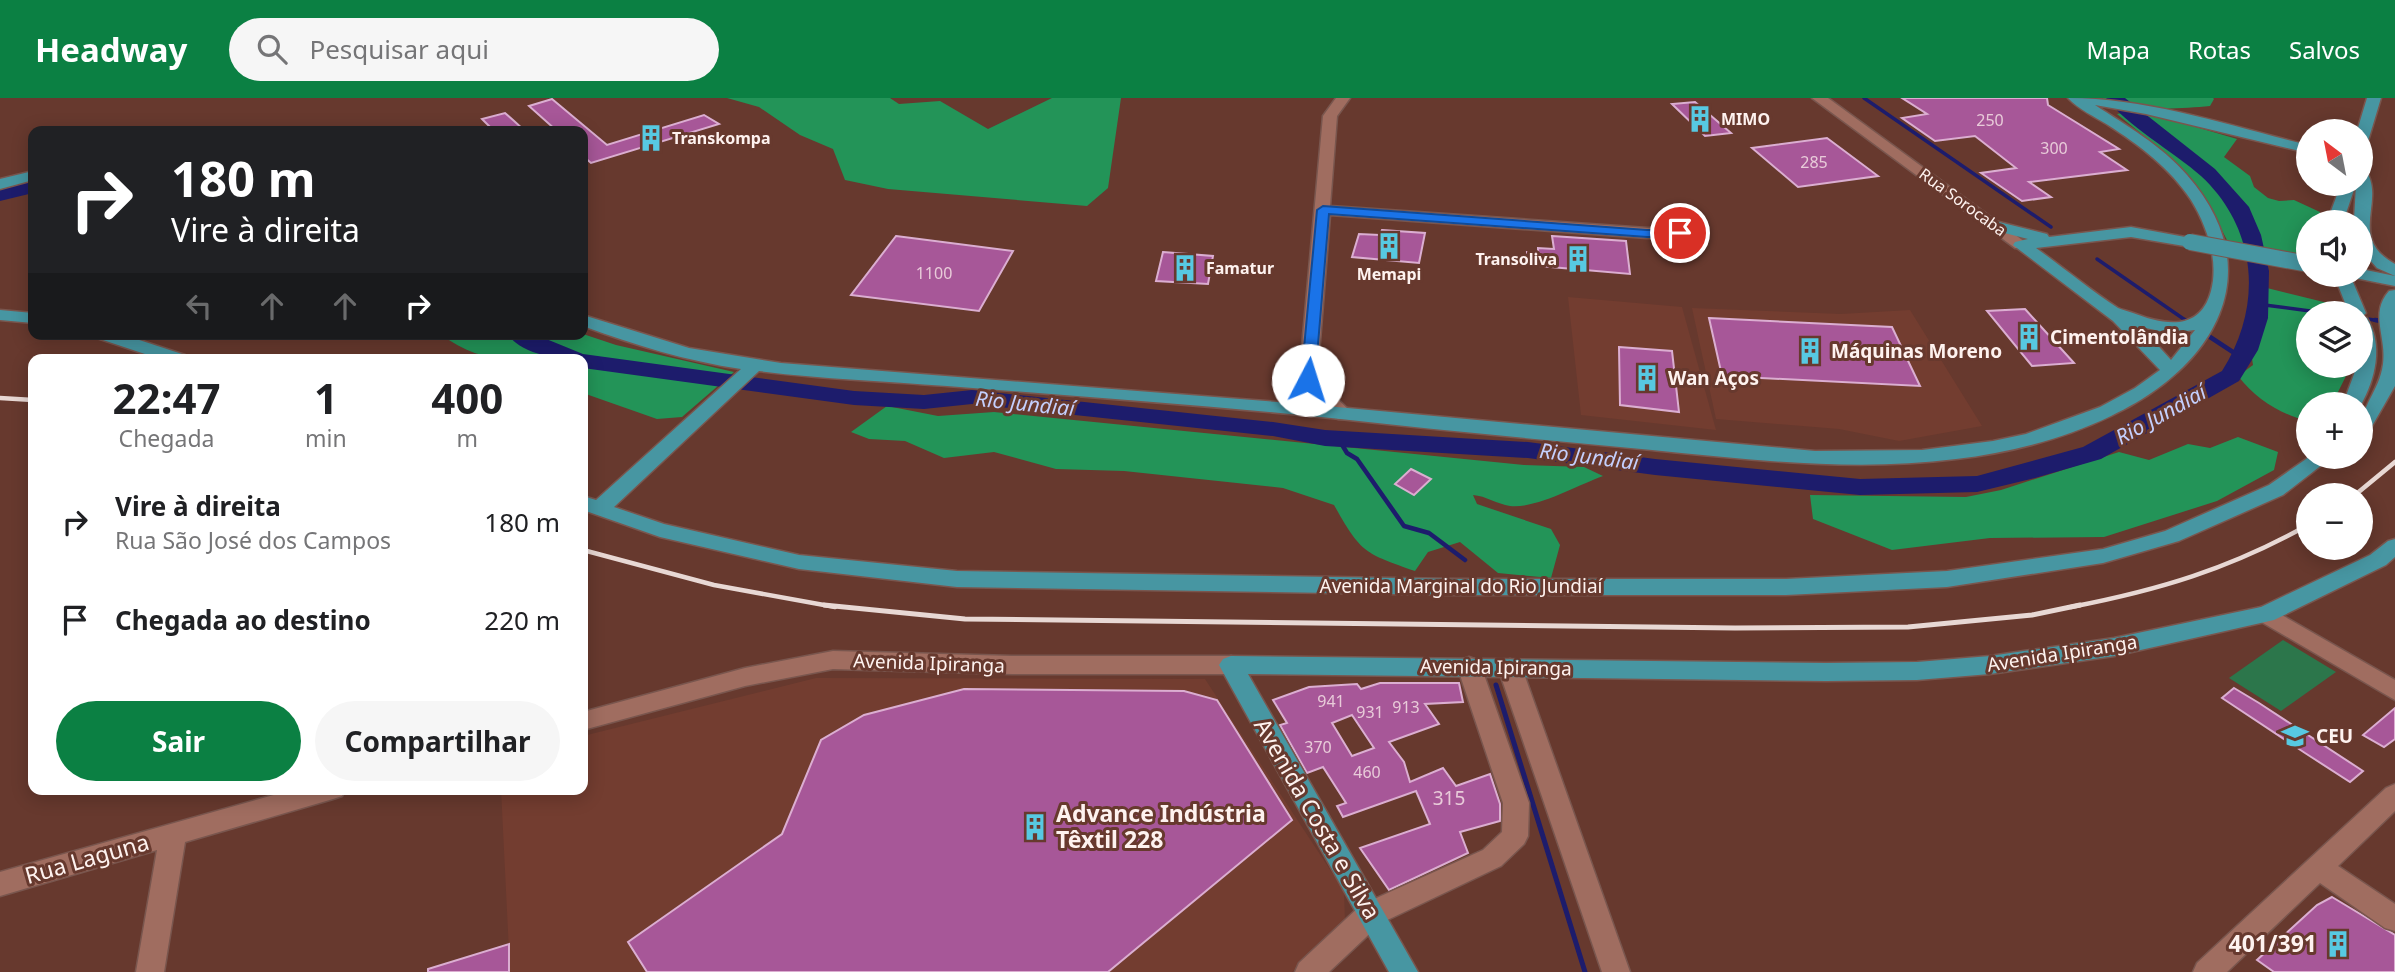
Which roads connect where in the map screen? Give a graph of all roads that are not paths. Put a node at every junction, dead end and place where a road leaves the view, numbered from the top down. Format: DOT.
graph roads {
  1 [pos="1333,98"];
  2 [pos="1343,98"];
  3 [pos="1819,98"];
  4 [pos="2074,98"];
  5 [pos="2083,98"];
  6 [pos="2093,98"];
  7 [pos="2374,98"];
  8 [pos="2115,106"];
  9 [pos="2368,119"];
  10 [pos="2130,134"];
  11 [pos="2296,146"];
  12 [pos="28,176"];
  13 [pos="0,184"];
  14 [pos="2363,196"];
  15 [pos="1323,210"];
  16 [pos="1995,226"];
  17 [pos="2116,232"];
  18 [pos="1680,233"];
  19 [pos="2082,236"];
  20 [pos="2021,245"];
  21 [pos="2037,257"];
  22 [pos="2061,258"];
  23 [pos="2296,262"];
  24 [pos="2395,271"];
  25 [pos="2373,276"];
  26 [pos="2069,280"];
  27 [pos="2395,281"];
  28 [pos="2395,295"];
  29 [pos="2216,305"];
  30 [pos="2106,307"];
  31 [pos="0,315"];
  32 [pos="28,318"];
  33 [pos="588,322"];
  34 [pos="121,340"];
  35 [pos="164,354"];
  36 [pos="753,368"];
  37 [pos="2170,370"];
  38 [pos="1308,380"];
  39 [pos="1290,409"];
  40 [pos="2373,410"];
  41 [pos="1345,415"];
  42 [pos="2306,469"];
  43 [pos="591,506"];
  44 [pos="2395,546"];
  45 [pos="2266,614"];
  46 [pos="1231,665"];
  47 [pos="1473,666"];
  48 [pos="1507,668"];
  49 [pos="2395,691"];
  50 [pos="588,720"];
  51 [pos="312,795"];
  52 [pos="2395,795"];
  53 [pos="173,834"];
  54 [pos="2319,868"];
  55 [pos="0,884"];
  56 [pos="1371,914"];
  57 [pos="2395,919"];
  58 [pos="150,972"];
  59 [pos="1309,972"];
  60 [pos="1404,972"];
  61 [pos="1616,972"];
  62 [pos="2207,972"];
  1 -- 15 [label="street"];
  2 -- 15 [label="street"];
  3 -- 16 [label="street, Rua Sorocaba"];
  4 -- 10 [label="main road"];
  5 -- 8 [label="main road"];
  6 -- 8 [label="main road"];
  7 -- 9 [label="main road"];
  8 -- 10 [label="main road"];
  8 -- 11 [label="main road"];
  10 -- 29 [label="main road"];
  12 -- 13 [label="main road"];
  14 -- 24 [label="main road"];
  15 -- 18 [label="street"];
  15 -- 38 [label="street"];
  16 -- 19 [label="main road"];
  16 -- 20 [label="street, Rua Sorocaba"];
  17 -- 19 [label="main road"];
  17 -- 22 [label="main road"];
  17 -- 23 [label="main road, bridge"];
  19 -- 20 [label="main road"];
  20 -- 21 [label="main road, Rua Sorocaba"];
  21 -- 22 [label="main road"];
  21 -- 26 [label="main road, Rua Sorocaba"];
  22 -- 26 [label="main road"];
  25 -- 27 [label="main road"];
  26 -- 30 [label="main road, Rua Sorocaba"];
  28 -- 40 [label="main road"];
  29 -- 30 [label="main road"];
  29 -- 37 [label="main road"];
  30 -- 37 [label="main road"];
  31 -- 32 [label="main road"];
  33 -- 36 [label="main road"];
  34 -- 35 [label="main road"];
  36 -- 39 [label="main road"];
  36 -- 43 [label="main road"];
  37 -- 41 [label="main road"];
  38 -- 39 [label="street"];
  38 -- 41 [label="street"];
  39 -- 41 [label="main road"];
  42 -- 43 [label="main road, Avenida Marginal do Rio Jundiaí"];
  44 -- 45 [label="main road, Avenida Ipiranga"];
  45 -- 48 [label="main road, Avenida Ipiranga"];
  45 -- 49 [label="street"];
  46 -- 47 [label="main road, Avenida Ipiranga"];
  46 -- 50 [label="street, Avenida Ipiranga"];
  46 -- 56 [label="main road, Avenida Costa e Silva"];
  47 -- 48 [label="main road, Avenida Ipiranga"];
  47 -- 56 [label="street"];
  48 -- 61 [label="street"];
  51 -- 53 [label="street"];
  52 -- 54 [label="street"];
  53 -- 55 [label="street, Rua Laguna"];
  53 -- 58 [label="street"];
  54 -- 57 [label="street"];
  54 -- 62 [label="street"];
  56 -- 59 [label="street"];
  56 -- 60 [label="main road, Avenida Costa e Silva"];
}
